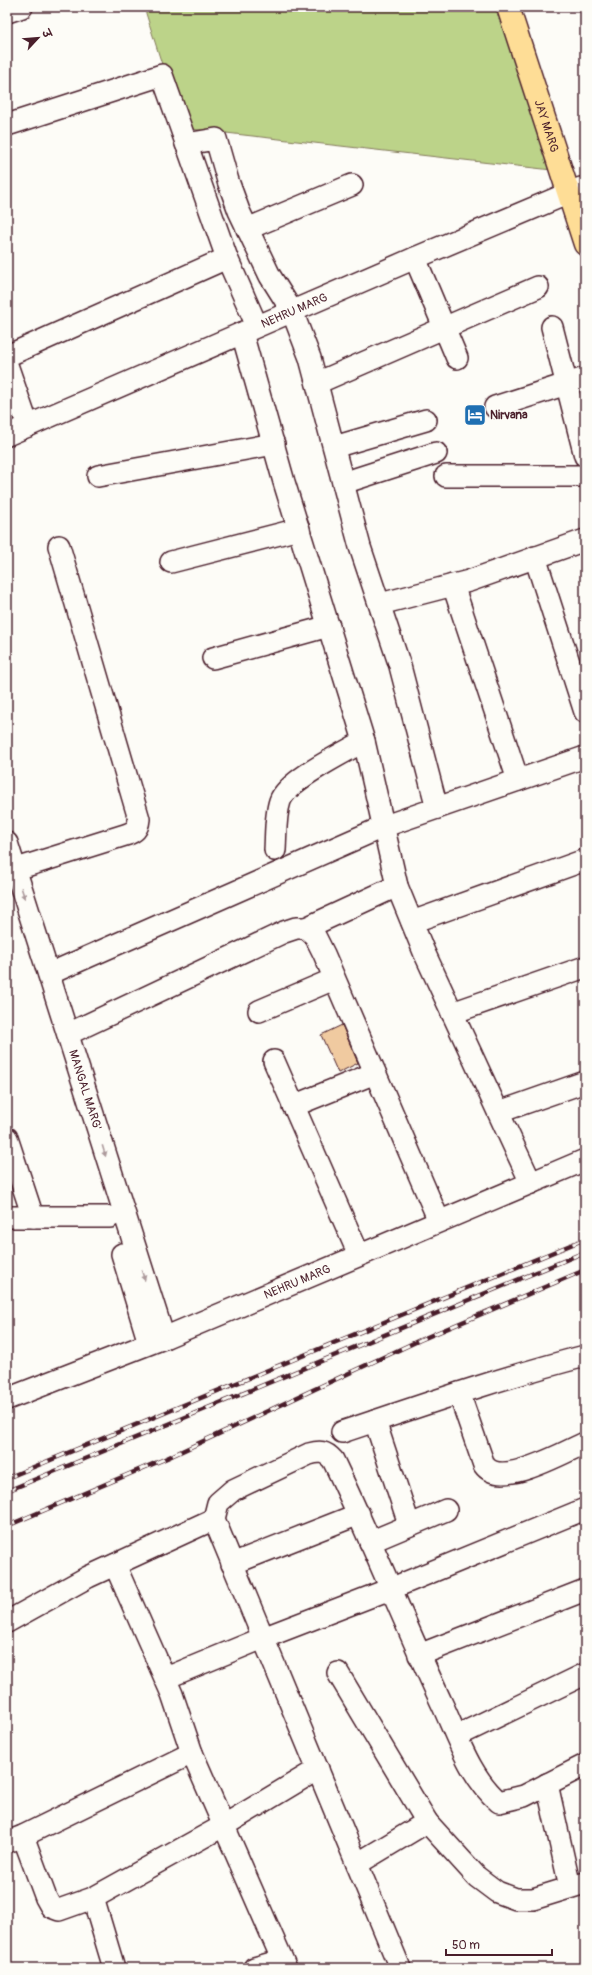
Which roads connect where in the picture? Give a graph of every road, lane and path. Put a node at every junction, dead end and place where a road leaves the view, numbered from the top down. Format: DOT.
graph roads {
  1 [pos="22,7"];
  2 [pos="508,7"];
  3 [pos="522,7"];
  4 [pos="7,12"];
  5 [pos="7,124"];
  6 [pos="186,144"];
  7 [pos="352,185"];
  8 [pos="579,194"];
  9 [pos="247,229"];
  10 [pos="585,244"];
  11 [pos="227,258"];
  12 [pos="415,258"];
  13 [pos="538,287"];
  14 [pos="292,311"];
  15 [pos="552,327"];
  16 [pos="444,328"];
  17 [pos="250,330"];
  18 [pos="7,356"];
  19 [pos="457,358"];
  20 [pos="7,365"];
  21 [pos="575,381"];
  22 [pos="317,383"];
  23 [pos="495,407"];
  24 [pos="426,420"];
  25 [pos="28,426"];
  26 [pos="7,435"];
  27 [pos="274,444"];
  28 [pos="334,447"];
  29 [pos="436,453"];
  30 [pos="585,456"];
  31 [pos="98,476"];
  32 [pos="446,476"];
  33 [pos="585,476"];
  34 [pos="343,483"];
  35 [pos="299,528"];
  36 [pos="585,540"];
  37 [pos="59,546"];
  38 [pos="535,557"];
  39 [pos="171,562"];
  40 [pos="453,585"];
  41 [pos="380,604"];
  42 [pos="329,626"];
  43 [pos="213,658"];
  44 [pos="585,712"];
  45 [pos="364,741"];
  46 [pos="585,757"];
  47 [pos="518,780"];
  48 [pos="437,808"];
  49 [pos="385,826"];
  50 [pos="275,850"];
  51 [pos="9,859"];
  52 [pos="584,862"];
  53 [pos="397,886"];
  54 [pos="7,889"];
  55 [pos="412,922"];
  56 [pos="306,928"];
  57 [pos="585,967"];
  58 [pos="49,974"];
  59 [pos="334,979"];
  60 [pos="259,1012"];
  61 [pos="452,1012"];
  62 [pos="68,1034"];
  63 [pos="274,1061"];
  64 [pos="376,1073"];
  65 [pos="585,1082"];
  66 [pos="293,1106"];
  67 [pos="499,1112"];
  68 [pos="7,1138"];
  69 [pos="585,1160"];
  70 [pos="530,1183"];
  71 [pos="7,1217"];
  72 [pos="33,1217"];
  73 [pos="110,1217"];
  74 [pos="439,1221"];
  75 [pos="359,1255"];
  76 [pos="156,1341"];
  77 [pos="585,1356"];
  78 [pos="459,1393"];
  79 [pos="7,1399"];
  80 [pos="375,1421"];
  81 [pos="342,1432"];
  82 [pos="585,1443"];
  83 [pos="585,1509"];
  84 [pos="446,1510"];
  85 [pos="359,1514"];
  86 [pos="214,1519"];
  87 [pos="409,1524"];
  88 [pos="370,1542"];
  89 [pos="232,1564"];
  90 [pos="115,1565"];
  91 [pos="390,1589"];
  92 [pos="585,1590"];
  93 [pos="7,1622"];
  94 [pos="263,1638"];
  95 [pos="419,1655"];
  96 [pos="338,1673"];
  97 [pos="585,1674"];
  98 [pos="166,1678"];
  99 [pos="457,1736"];
  100 [pos="192,1753"];
  101 [pos="585,1765"];
  102 [pos="318,1769"];
  103 [pos="547,1784"];
  104 [pos="427,1822"];
  105 [pos="223,1826"];
  106 [pos="15,1839"];
  107 [pos="357,1864"];
  108 [pos="578,1885"];
  109 [pos="93,1898"];
  110 [pos="284,1964"];
  111 [pos="114,1968"];
  112 [pos="254,1968"];
  113 [pos="400,1968"];
  1 -- 4 [label="street"];
  2 -- 8 [label="main road, JAY MARG"];
  3 -- 8 [label="main road, JAY MARG"];
  5 -- 6 [label="street"];
  6 -- 9 [label="street"];
  6 -- 11 [label="street"];
  7 -- 9 [label="street"];
  8 -- 10 [label="main road, JAY MARG"];
  8 -- 12 [label="street, NEHRU MARG"];
  9 -- 14 [label="street"];
  11 -- 17 [label="street"];
  11 -- 18 [label="street"];
  12 -- 14 [label="street, NEHRU MARG"];
  12 -- 16 [label="street"];
  13 -- 16 [label="street"];
  14 -- 17 [label="street, NEHRU MARG"];
  14 -- 22 [label="street"];
  15 -- 21 [label="street"];
  16 -- 19 [label="street"];
  16 -- 22 [label="street"];
  17 -- 25 [label="street, NEHRU MARG"];
  17 -- 27 [label="street"];
  20 -- 25 [label="street"];
  21 -- 23 [label="street"];
  21 -- 30 [label="street"];
  22 -- 28 [label="street"];
  24 -- 28 [label="street"];
  25 -- 26 [label="street, NEHRU MARG"];
  27 -- 31 [label="street"];
  27 -- 35 [label="street"];
  28 -- 34 [label="street"];
  29 -- 34 [label="street"];
  32 -- 33 [label="street"];
  34 -- 41 [label="street"];
  35 -- 39 [label="street"];
  35 -- 42 [label="street"];
  36 -- 38 [label="street"];
  37 -- 51 [label="street"];
  38 -- 40 [label="street"];
  38 -- 44 [label="street"];
  40 -- 41 [label="street"];
  40 -- 47 [label="street"];
  41 -- 48 [label="street"];
  42 -- 43 [label="street"];
  42 -- 45 [label="street"];
  45 -- 49 [label="street"];
  45 -- 50 [label="street"];
  46 -- 47 [label="street"];
  47 -- 48 [label="street"];
  48 -- 49 [label="street"];
  49 -- 53 [label="street"];
  49 -- 58 [label="street"];
  51 -- 58 [label="street, MANGAL MARG', one-way"];
  52 -- 55 [label="street"];
  53 -- 55 [label="street"];
  53 -- 56 [label="street"];
  54 -- 73 [label="street"];
  55 -- 61 [label="street"];
  56 -- 59 [label="street"];
  56 -- 62 [label="street"];
  57 -- 61 [label="street"];
  58 -- 62 [label="street, MANGAL MARG'"];
  59 -- 60 [label="street"];
  59 -- 64 [label="street"];
  61 -- 67 [label="street"];
  62 -- 76 [label="street, MANGAL MARG', one-way"];
  63 -- 66 [label="street"];
  64 -- 66 [label="street"];
  64 -- 74 [label="street"];
  65 -- 67 [label="street"];
  66 -- 75 [label="street"];
  67 -- 70 [label="street"];
  68 -- 72 [label="street"];
  69 -- 70 [label="street, NEHRU MARG"];
  70 -- 74 [label="street, NEHRU MARG"];
  71 -- 72 [label="street"];
  72 -- 73 [label="street"];
  73 -- 76 [label="street"];
  74 -- 75 [label="street, NEHRU MARG"];
  75 -- 76 [label="street, NEHRU MARG"];
  76 -- 79 [label="street, NEHRU MARG"];
  77 -- 78 [label="street"];
  78 -- 80 [label="street"];
  78 -- 82 [label="street"];
  80 -- 81 [label="street"];
  80 -- 87 [label="street"];
  83 -- 91 [label="street"];
  84 -- 87 [label="street"];
  85 -- 86 [label="street"];
  85 -- 88 [label="street"];
  85 -- 89 [label="street"];
  86 -- 89 [label="street"];
  86 -- 90 [label="street"];
  87 -- 88 [label="street"];
  88 -- 91 [label="street"];
  89 -- 94 [label="street"];
  90 -- 93 [label="street"];
  90 -- 98 [label="street"];
  91 -- 94 [label="street"];
  91 -- 95 [label="street"];
  92 -- 95 [label="street"];
  94 -- 98 [label="street"];
  94 -- 102 [label="street"];
  95 -- 99 [label="street"];
  96 -- 104 [label="street"];
  97 -- 99 [label="street"];
  98 -- 100 [label="street"];
  99 -- 103 [label="street"];
  100 -- 105 [label="street"];
  100 -- 106 [label="street"];
  101 -- 103 [label="street"];
  102 -- 105 [label="street"];
  102 -- 107 [label="street"];
  103 -- 108 [label="street"];
  104 -- 107 [label="street"];
  104 -- 108 [label="street"];
  105 -- 109 [label="street"];
  105 -- 110 [label="street"];
  106 -- 109 [label="street"];
  107 -- 113 [label="street"];
  109 -- 111 [label="street"];
  110 -- 112 [label="street"];
}
